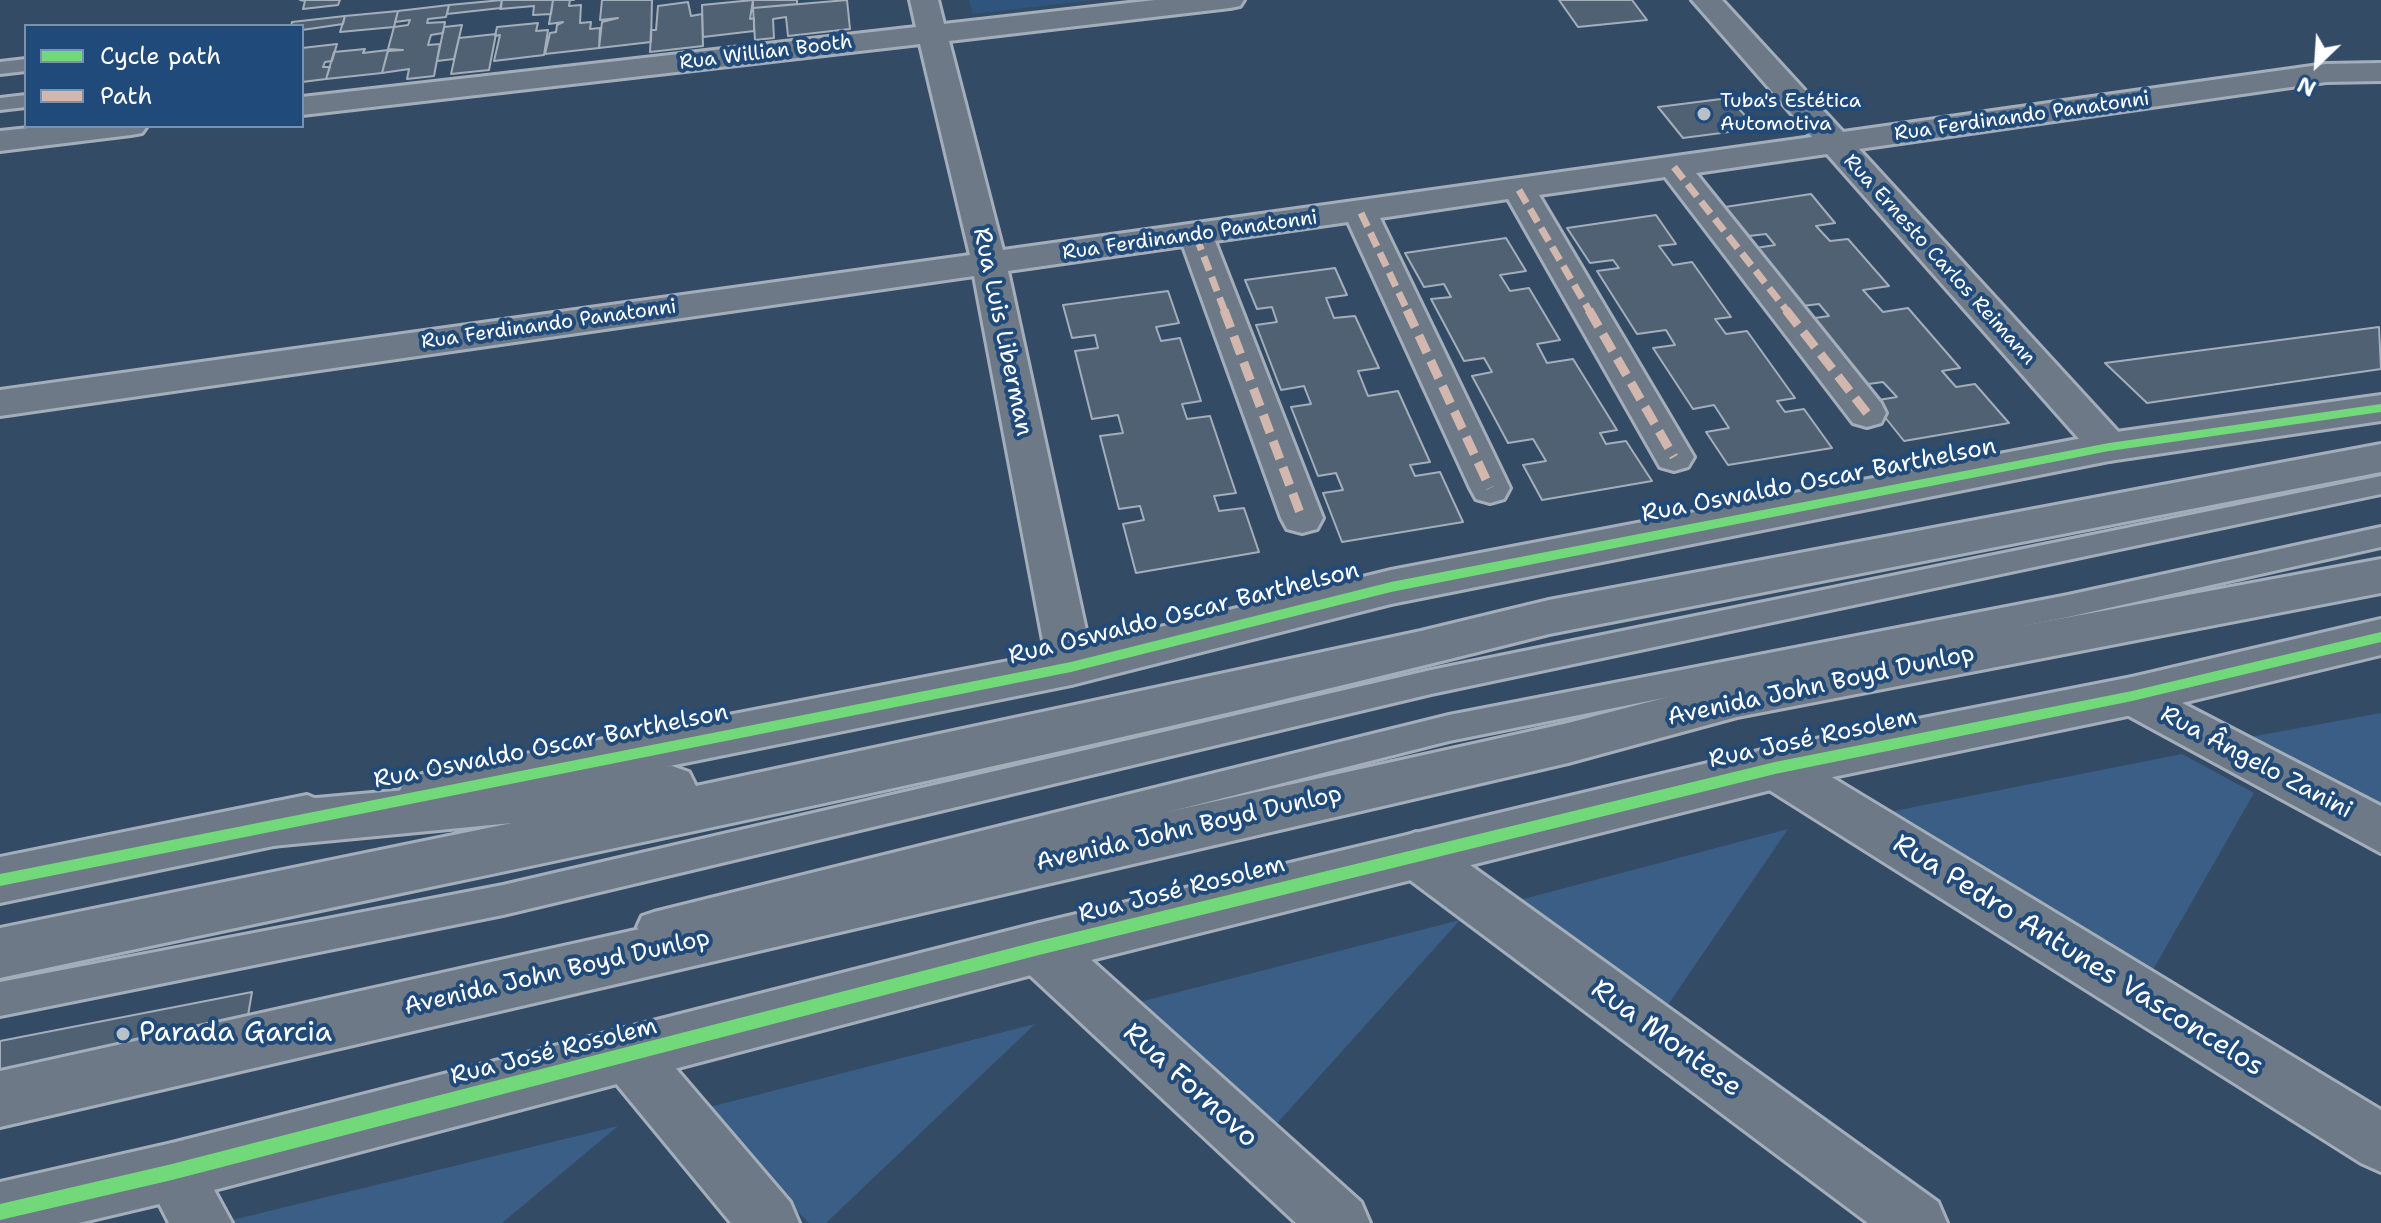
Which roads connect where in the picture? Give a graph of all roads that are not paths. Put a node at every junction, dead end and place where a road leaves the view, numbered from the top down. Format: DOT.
graph roads {
  1 [pos="1230,0"];
  2 [pos="1706,0"];
  3 [pos="927,17"];
  4 [pos="24,65"];
  5 [pos="0,68"];
  6 [pos="2381,72"];
  7 [pos="24,101"];
  8 [pos="0,104"];
  9 [pos="304,106"];
  10 [pos="114,128"];
  11 [pos="0,141"];
  12 [pos="1833,144"];
  13 [pos="1674,167"];
  14 [pos="1519,190"];
  15 [pos="1361,213"];
  16 [pos="1196,236"];
  17 [pos="989,262"];
  18 [pos="0,403"];
  19 [pos="2381,408"];
  20 [pos="1867,413"];
  21 [pos="2109,447"];
  22 [pos="1674,457"];
  23 [pos="2381,458"];
  24 [pos="2381,485"];
  25 [pos="1490,488"];
  26 [pos="1302,518"];
  27 [pos="2381,537"];
  28 [pos="2381,576"];
  29 [pos="2381,637"];
  30 [pos="1071,667"];
  31 [pos="2132,696"];
  32 [pos="882,768"];
  33 [pos="1775,768"];
  34 [pos="272,824"];
  35 [pos="2381,831"];
  36 [pos="1416,855"];
  37 [pos="0,880"];
  38 [pos="1039,948"];
  39 [pos="0,953"];
  40 [pos="0,999"];
  41 [pos="629,1056"];
  42 [pos="0,1085"];
  43 [pos="0,1099"];
  44 [pos="2381,1143"];
  45 [pos="172,1172"];
  46 [pos="0,1212"];
  47 [pos="202,1223"];
  48 [pos="769,1223"];
  49 [pos="1340,1223"];
  50 [pos="1917,1223"];
  1 -- 3 [label="street, Rua Willian Booth"];
  2 -- 12 [label="street, Rua Ernesto Carlos Reimann"];
  3 -- 9 [label="street, Rua Willian Booth"];
  3 -- 17 [label="street, Rua Luis Liberman"];
  4 -- 5 [label="lane"];
  6 -- 12 [label="street, Rua Ferdinando Panatonni"];
  7 -- 8 [label="lane"];
  10 -- 11 [label="street"];
  12 -- 13 [label="street, Rua Ferdinando Panatonni"];
  12 -- 21 [label="street, Rua Ernesto Carlos Reimann"];
  13 -- 14 [label="street, Rua Ferdinando Panatonni"];
  13 -- 20 [label="street"];
  14 -- 15 [label="street, Rua Ferdinando Panatonni"];
  14 -- 22 [label="street"];
  15 -- 16 [label="street, Rua Ferdinando Panatonni"];
  15 -- 25 [label="street"];
  16 -- 17 [label="street, Rua Ferdinando Panatonni"];
  16 -- 26 [label="street"];
  17 -- 18 [label="street, Rua Ferdinando Panatonni"];
  17 -- 30 [label="street, Rua Luis Liberman"];
  19 -- 21 [label="street, Rua Oswaldo Oscar Barthelson"];
  21 -- 30 [label="street, Rua Oswaldo Oscar Barthelson"];
  23 -- 32 [label="street"];
  24 -- 40 [label="lane"];
  27 -- 42 [label="lane"];
  28 -- 43 [label="street, Avenida John Boyd Dunlop"];
  29 -- 31 [label="street, Rua José Rosolem"];
  30 -- 34 [label="street, Rua Oswaldo Oscar Barthelson"];
  31 -- 33 [label="street, Rua José Rosolem"];
  31 -- 35 [label="street, Rua Ângelo Zanini"];
  32 -- 34 [label="street"];
  32 -- 39 [label="street"];
  33 -- 36 [label="street, Rua José Rosolem"];
  33 -- 44 [label="street, Rua Pedro Antunes Vasconcelos"];
  34 -- 37 [label="street, Rua Oswaldo Oscar Barthelson"];
  36 -- 38 [label="street, Rua José Rosolem"];
  36 -- 50 [label="street, Rua Montese"];
  38 -- 41 [label="street, Rua José Rosolem"];
  38 -- 49 [label="street, Rua Fornovo"];
  41 -- 45 [label="street, Rua José Rosolem"];
  41 -- 48 [label="street"];
  45 -- 46 [label="street, Rua José Rosolem"];
  45 -- 47 [label="street"];
}
